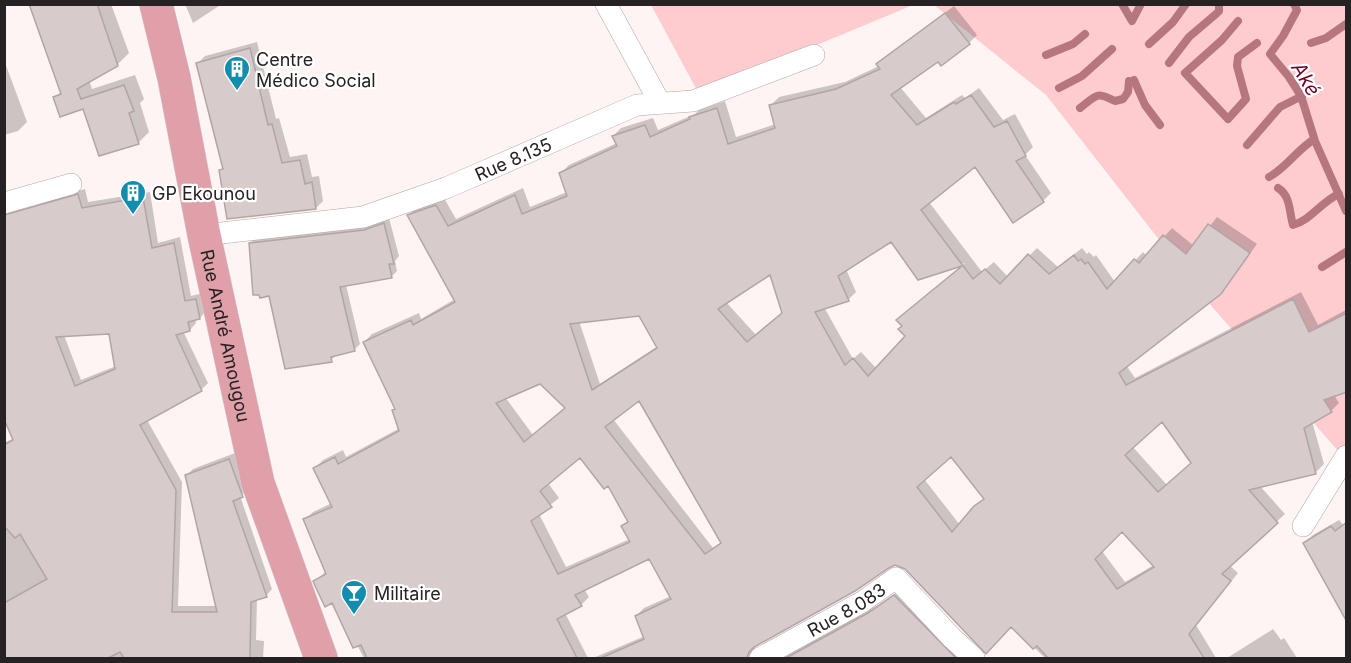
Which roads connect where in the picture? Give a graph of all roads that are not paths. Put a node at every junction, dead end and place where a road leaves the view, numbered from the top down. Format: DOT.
graph roads {
  1 [pos="156,4"];
  2 [pos="606,4"];
  3 [pos="814,55"];
  4 [pos="660,103"];
  5 [pos="71,184"];
  6 [pos="4,203"];
  7 [pos="204,235"];
  8 [pos="1347,456"];
  9 [pos="1303,526"];
  10 [pos="794,651"];
  11 [pos="321,658"];
  12 [pos="760,658"];
  13 [pos="974,658"];
  1 -- 7 [label="main road, Rue André Amougou"];
  2 -- 4 [label="street"];
  3 -- 4 [label="street, Rue 8.135"];
  4 -- 7 [label="street, Rue 8.135"];
  5 -- 6 [label="street"];
  7 -- 11 [label="main road, Rue André Amougou"];
  8 -- 9 [label="street"];
  10 -- 12 [label="street, Rue 8.083"];
  10 -- 13 [label="street, Rue 8.083"];
}
